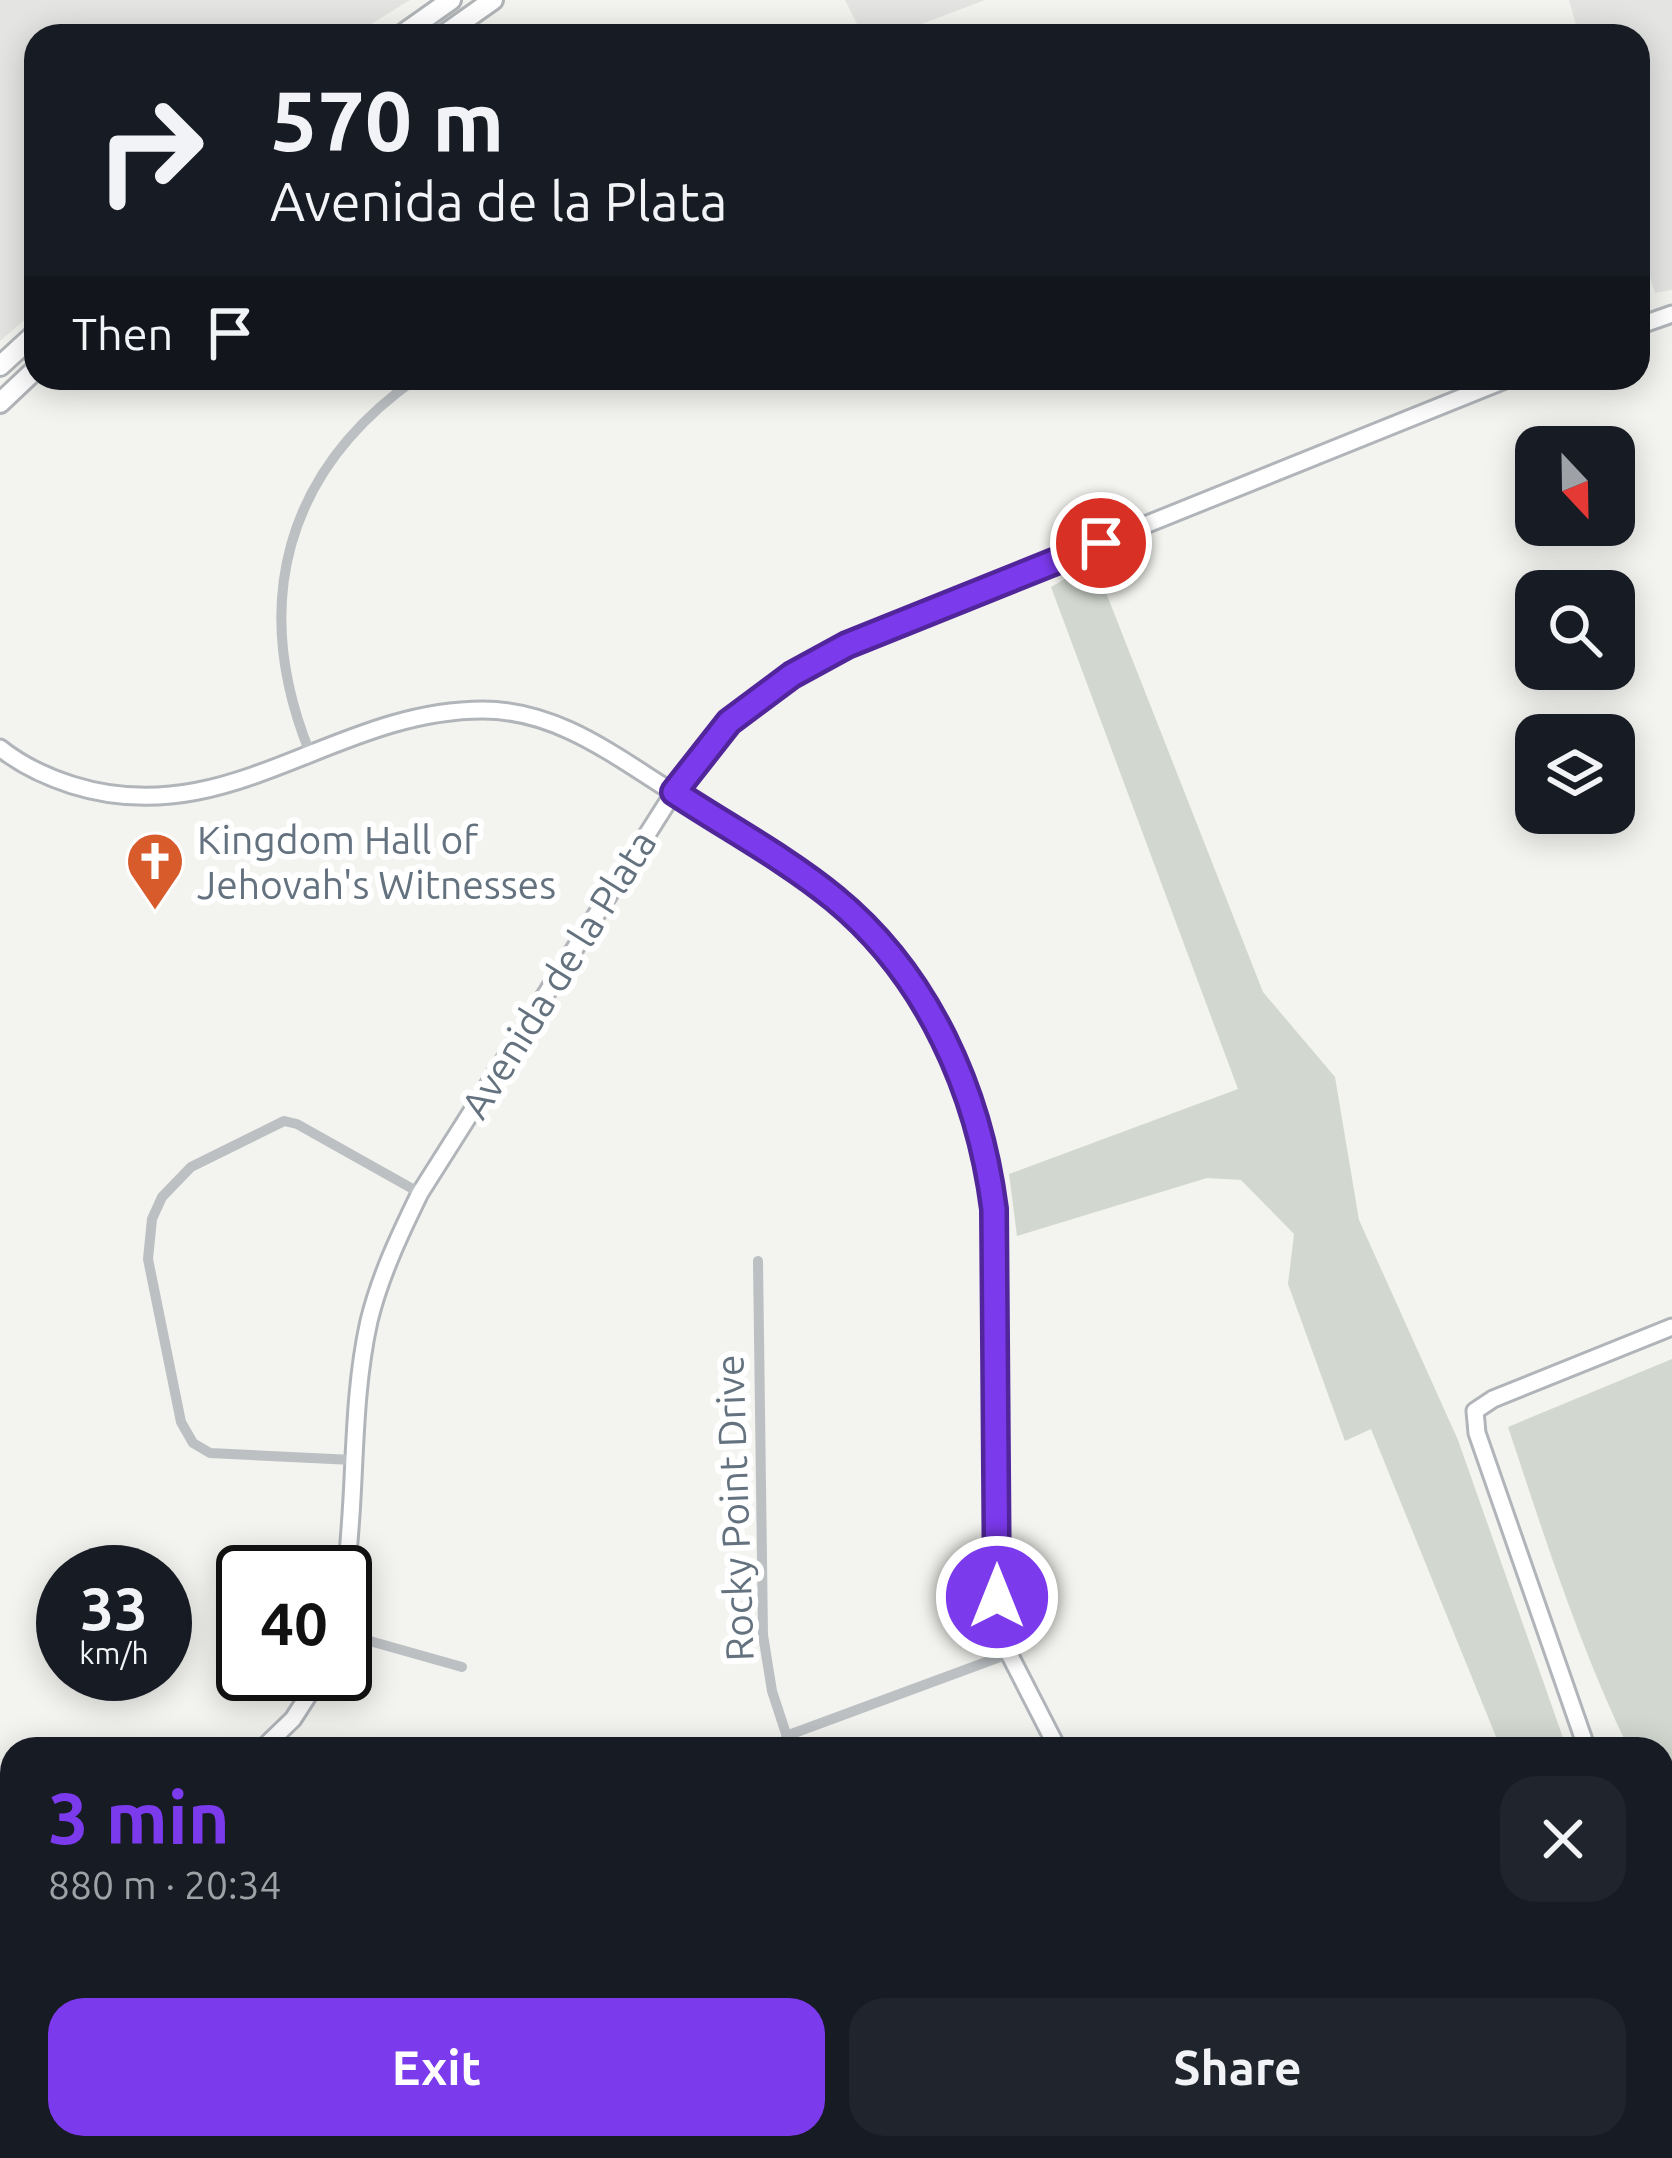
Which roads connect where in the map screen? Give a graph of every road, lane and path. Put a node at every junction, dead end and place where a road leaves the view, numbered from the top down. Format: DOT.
graph roads {
  1 [pos="451,0"];
  2 [pos="493,0"];
  3 [pos="417,24"];
  4 [pos="459,24"];
  5 [pos="24,344"];
  6 [pos="0,366"];
  7 [pos="24,380"];
  8 [pos="400,390"];
  9 [pos="1480,390"];
  10 [pos="0,403"];
  11 [pos="0,748"];
  12 [pos="310,753"];
  13 [pos="674,792"];
  14 [pos="420,1192"];
  15 [pos="758,1261"];
  16 [pos="1672,1327"];
  17 [pos="353,1460"];
  18 [pos="347,1545"];
  19 [pos="372,1642"];
  20 [pos="1008,1654"];
  21 [pos="462,1667"];
  22 [pos="305,1701"];
  23 [pos="274,1737"];
  24 [pos="787,1737"];
  25 [pos="804,1737"];
  26 [pos="1052,1737"];
  27 [pos="1583,1737"];
  1 -- 3 [label="main road"];
  2 -- 4 [label="main road"];
  5 -- 6 [label="main road"];
  7 -- 10 [label="main road"];
  8 -- 12 [label="street"];
  9 -- 13 [label="street, Avenida de la Plata"];
  11 -- 12 [label="street"];
  12 -- 13 [label="street"];
  13 -- 14 [label="street, Avenida de la Plata"];
  13 -- 20 [label="street"];
  14 -- 17 [label="street, Avenida de la Plata"];
  14 -- 17 [label="street"];
  15 -- 24 [label="street, Rocky Point Drive"];
  16 -- 27 [label="street"];
  17 -- 18 [label="street, Avenida de la Plata"];
  19 -- 21 [label="street"];
  20 -- 25 [label="street"];
  20 -- 26 [label="street"];
  22 -- 23 [label="street"];
}
